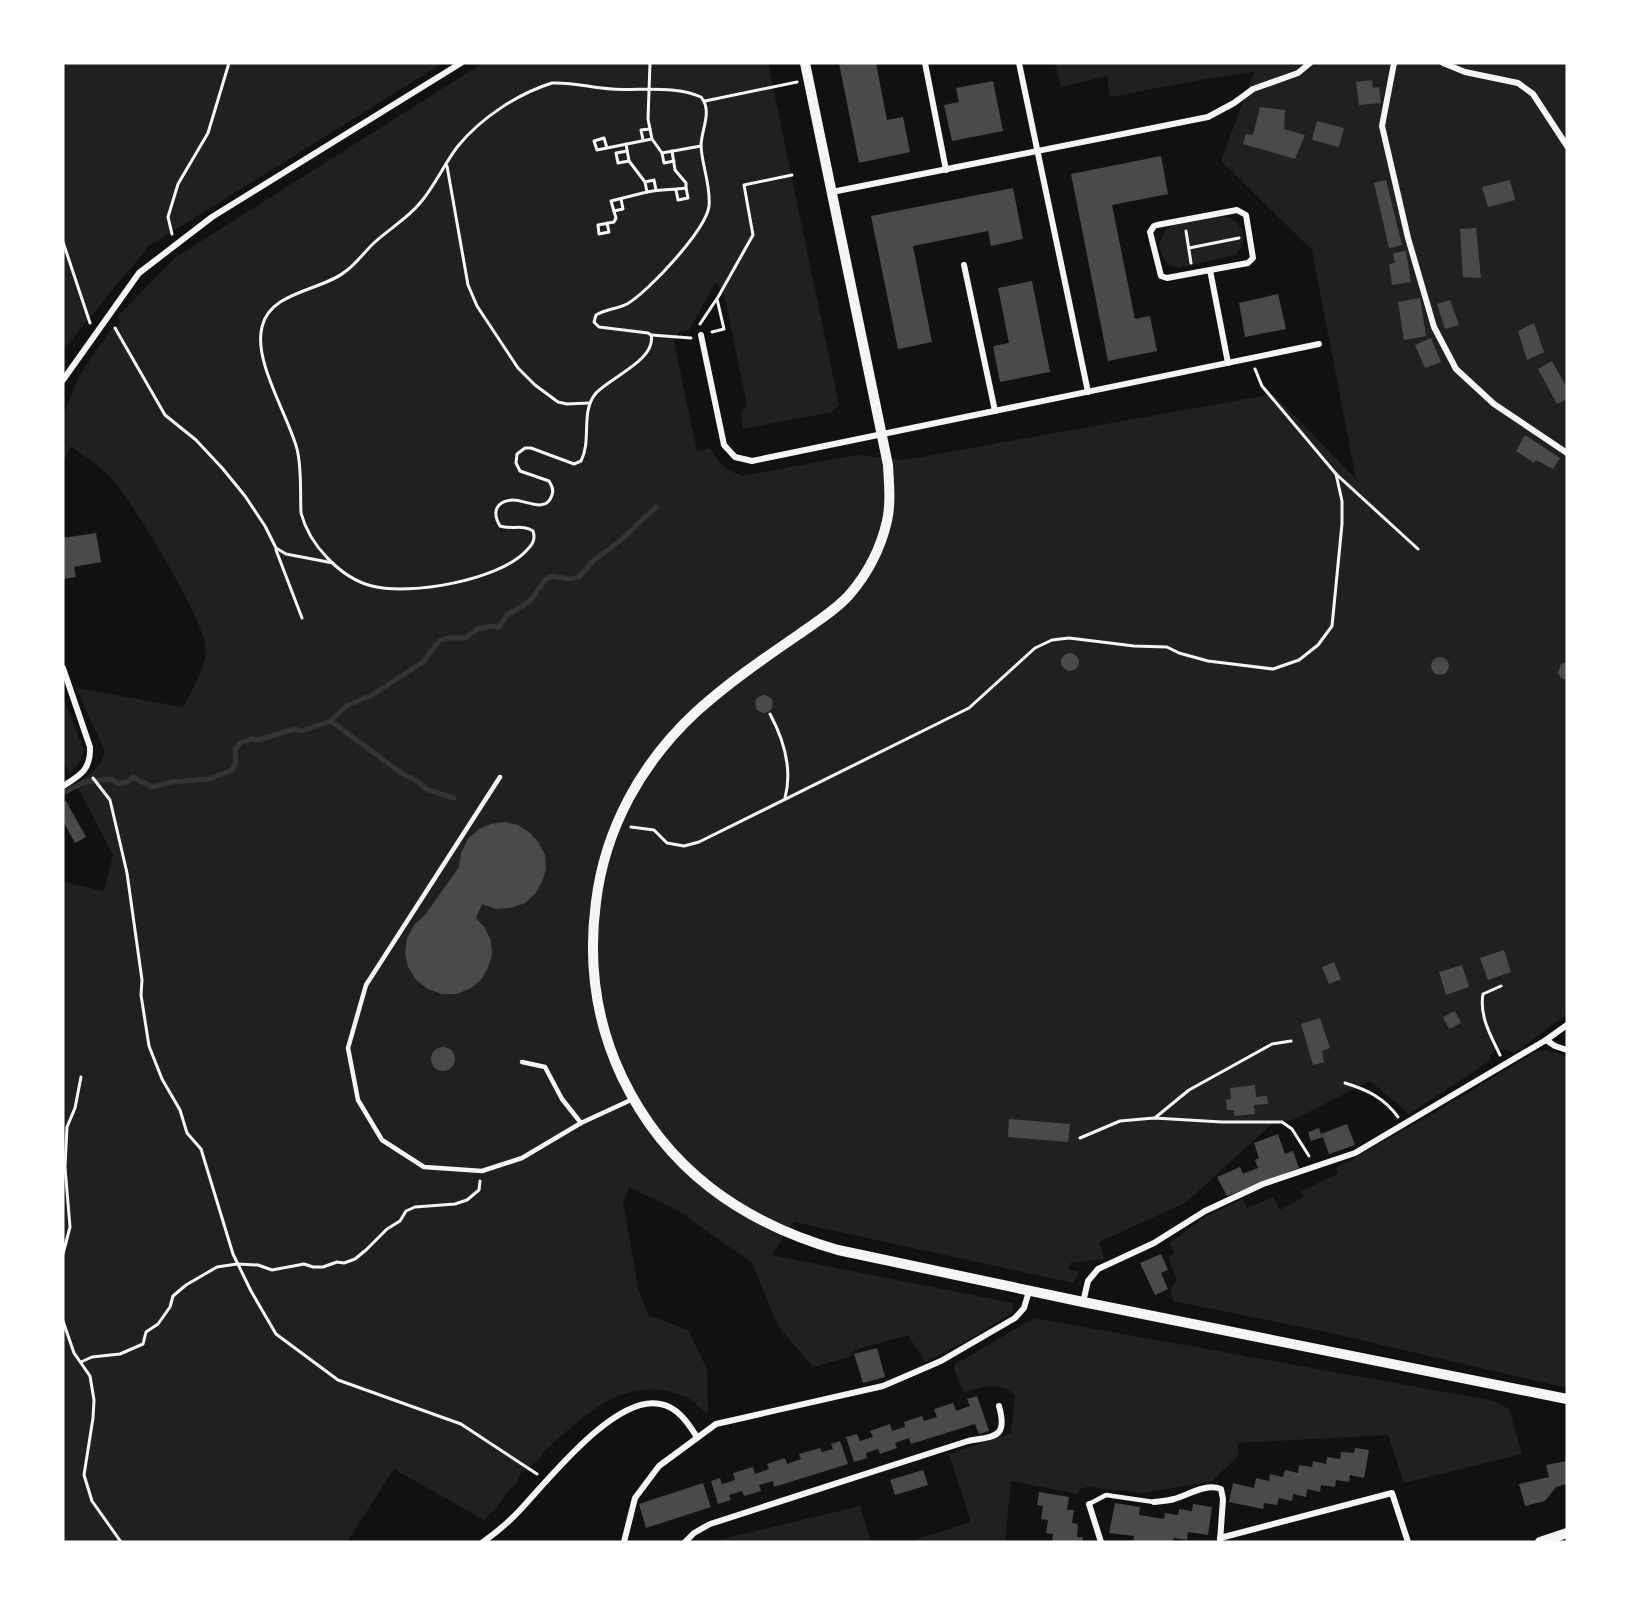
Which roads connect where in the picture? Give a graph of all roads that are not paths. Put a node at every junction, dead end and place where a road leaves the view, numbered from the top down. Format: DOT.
graph roads {
  1 [pos="461,63"];
  2 [pos="805,63"];
  3 [pos="925,63"];
  4 [pos="1019,63"];
  5 [pos="1310,63"];
  6 [pos="1394,63"];
  7 [pos="1443,63"];
  8 [pos="1567,146"];
  9 [pos="1037,152"];
  10 [pos="946,170"];
  11 [pos="832,192"];
  12 [pos="964,265"];
  13 [pos="1210,270"];
  14 [pos="701,335"];
  15 [pos="1319,344"];
  16 [pos="1228,363"];
  17 [pos="63,380"];
  18 [pos="1088,392"];
  19 [pos="995,411"];
  20 [pos="882,434"];
  21 [pos="1567,453"];
  22 [pos="63,668"];
  23 [pos="500,777"];
  24 [pos="63,786"];
  25 [pos="1567,1025"];
  26 [pos="1546,1040"];
  27 [pos="1567,1050"];
  28 [pos="522,1062"];
  29 [pos="633,1099"];
  30 [pos="581,1123"];
  31 [pos="1029,1291"];
  32 [pos="1083,1302"];
  33 [pos="1567,1399"];
  34 [pos="999,1406"];
  35 [pos="697,1437"];
  36 [pos="1154,1502"];
  37 [pos="1089,1504"];
  38 [pos="1567,1533"];
  39 [pos="1220,1540"];
  40 [pos="483,1542"];
  41 [pos="624,1542"];
  42 [pos="685,1542"];
  43 [pos="1101,1542"];
  44 [pos="1408,1542"];
  45 [pos="1540,1542"];
  1 -- 17 [label="street"];
  2 -- 11 [label="street"];
  3 -- 10 [label="street"];
  4 -- 9 [label="street"];
  5 -- 9 [label="street"];
  6 -- 21 [label="street"];
  7 -- 8 [label="street"];
  9 -- 10 [label="street"];
  9 -- 18 [label="street"];
  10 -- 11 [label="street"];
  11 -- 20 [label="street"];
  12 -- 19 [label="street"];
  13 -- 13 [label="street"];
  13 -- 16 [label="street"];
  14 -- 20 [label="street"];
  15 -- 16 [label="street"];
  16 -- 18 [label="street"];
  18 -- 19 [label="street"];
  19 -- 20 [label="street"];
  20 -- 29 [label="street"];
  22 -- 24 [label="street"];
  23 -- 30 [label="lane"];
  25 -- 26 [label="street"];
  26 -- 27 [label="street"];
  26 -- 32 [label="street"];
  28 -- 30 [label="lane"];
  29 -- 30 [label="lane"];
  29 -- 31 [label="street"];
  31 -- 32 [label="street"];
  31 -- 35 [label="street"];
  32 -- 33 [label="street"];
  34 -- 42 [label="street"];
  35 -- 40 [label="street"];
  35 -- 41 [label="street"];
  36 -- 37 [label="lane"];
  36 -- 39 [label="street"];
  37 -- 43 [label="street"];
  38 -- 45 [label="street"];
  39 -- 44 [label="street"];
}
